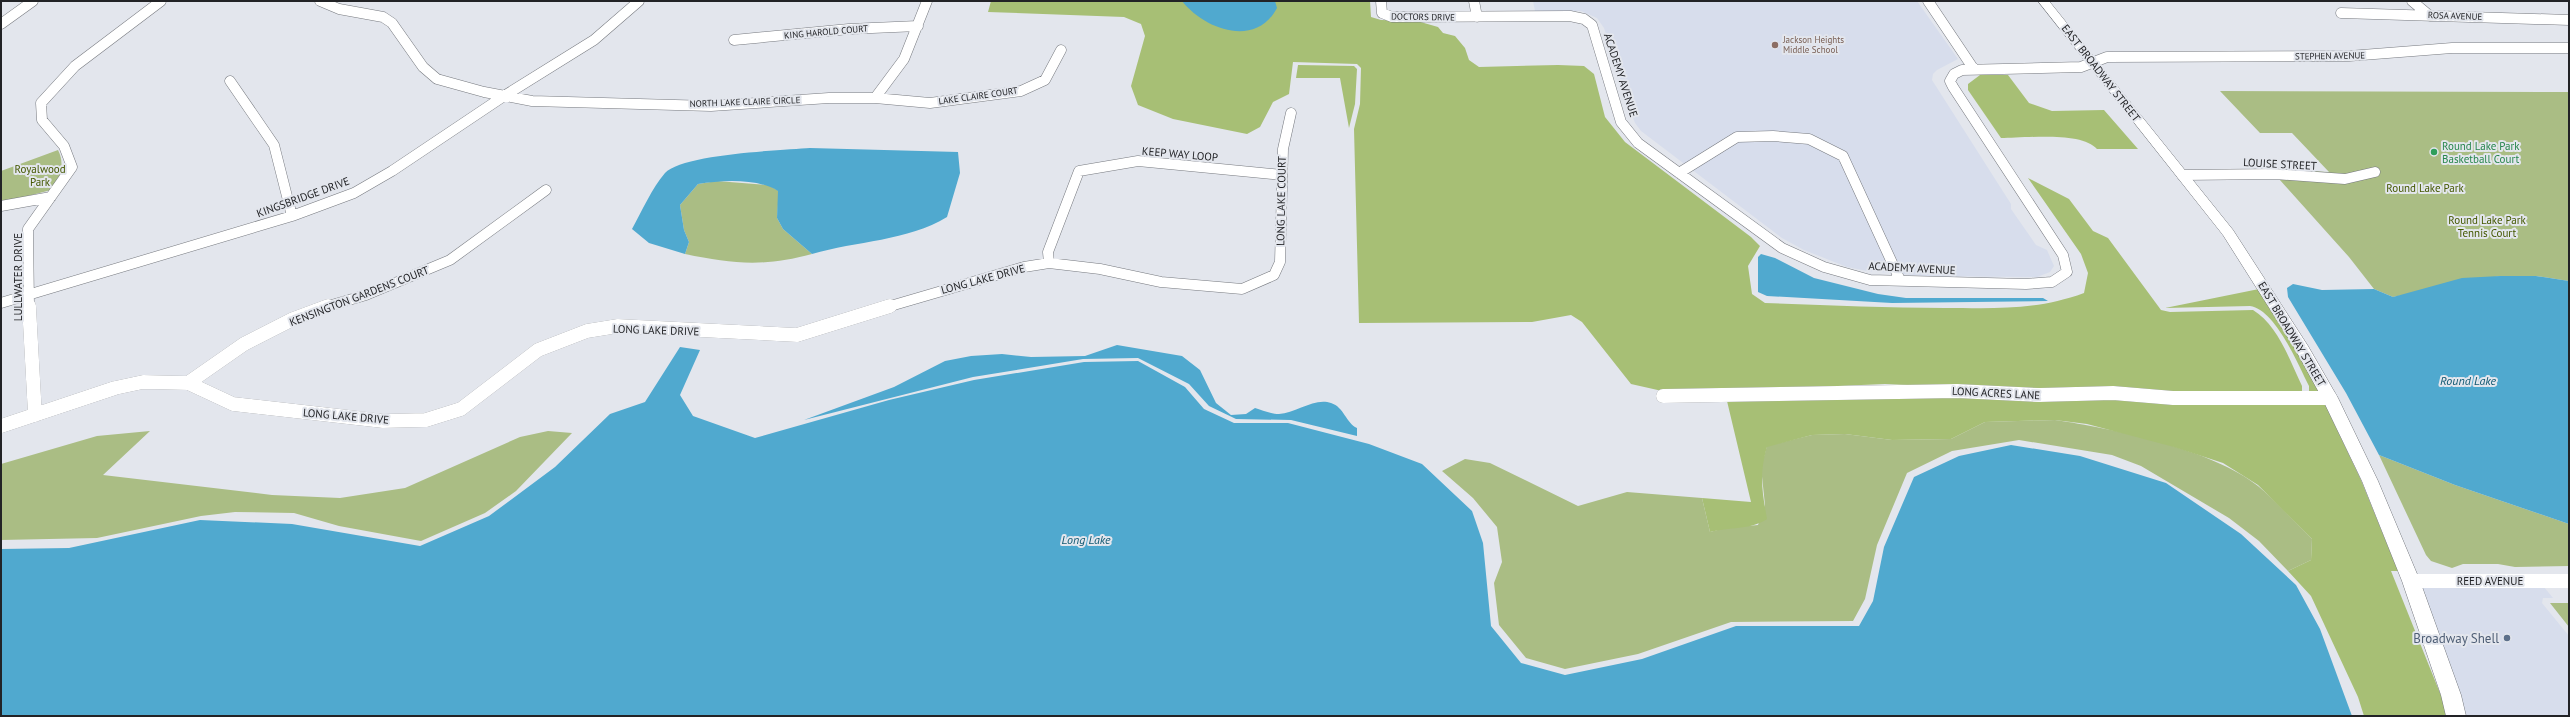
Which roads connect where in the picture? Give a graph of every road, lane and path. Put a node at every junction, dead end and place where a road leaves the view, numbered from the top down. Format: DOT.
graph roads {
  1 [pos="34,1"];
  2 [pos="161,1"];
  3 [pos="320,1"];
  4 [pos="639,1"];
  5 [pos="926,1"];
  6 [pos="1382,1"];
  7 [pos="1474,1"];
  8 [pos="1928,1"];
  9 [pos="2043,1"];
  10 [pos="2412,1"];
  11 [pos="2341,13"];
  12 [pos="2430,16"];
  13 [pos="1477,17"];
  14 [pos="2569,20"];
  15 [pos="1,24"];
  16 [pos="918,26"];
  17 [pos="734,40"];
  18 [pos="2569,48"];
  19 [pos="1061,50"];
  20 [pos="2092,62"];
  21 [pos="1973,68"];
  22 [pos="230,81"];
  23 [pos="504,96"];
  24 [pos="875,98"];
  25 [pos="1291,113"];
  26 [pos="1679,172"];
  27 [pos="2375,172"];
  28 [pos="2182,175"];
  29 [pos="1282,176"];
  30 [pos="546,190"];
  31 [pos="51,197"];
  32 [pos="1,206"];
  33 [pos="292,216"];
  34 [pos="1049,263"];
  35 [pos="1262,280"];
  36 [pos="1900,280"];
  37 [pos="30,294"];
  38 [pos="1,303"];
  39 [pos="188,383"];
  40 [pos="1663,396"];
  41 [pos="2330,398"];
  42 [pos="35,415"];
  43 [pos="1,426"];
  44 [pos="2411,580"];
  45 [pos="2569,581"];
  46 [pos="2456,716"];
  1 -- 15 [label="street"];
  2 -- 31 [label="street, LULLWATER DRIVE"];
  3 -- 23 [label="street, NORTH LAKE CLAIRE CIRCLE"];
  4 -- 23 [label="street, KINGSBRIDGE DRIVE"];
  5 -- 16 [label="street"];
  6 -- 13 [label="street, DOCTORS DRIVE"];
  7 -- 13 [label="street"];
  8 -- 21 [label="street"];
  9 -- 20 [label="main road, EAST BROADWAY STREET"];
  10 -- 12 [label="street"];
  11 -- 12 [label="street, ROSA AVENUE"];
  12 -- 14 [label="street, ROSA AVENUE"];
  13 -- 26 [label="street, ACADEMY AVENUE"];
  16 -- 17 [label="street, KING HAROLD COURT"];
  16 -- 24 [label="street"];
  18 -- 20 [label="street, STEPHEN AVENUE"];
  19 -- 24 [label="street, LAKE CLAIRE COURT"];
  20 -- 21 [label="street, ACADEMY AVENUE"];
  20 -- 28 [label="main road, EAST BROADWAY STREET"];
  21 -- 36 [label="street, ACADEMY AVENUE"];
  22 -- 33 [label="street"];
  23 -- 24 [label="street, NORTH LAKE CLAIRE CIRCLE"];
  23 -- 33 [label="street, KINGSBRIDGE DRIVE"];
  25 -- 29 [label="street, LONG LAKE COURT"];
  26 -- 36 [label="street, ACADEMY AVENUE"];
  26 -- 36 [label="street"];
  27 -- 28 [label="street, LOUISE STREET"];
  28 -- 41 [label="main road, EAST BROADWAY STREET"];
  29 -- 34 [label="street, KEEP WAY LOOP"];
  29 -- 35 [label="street, LONG LAKE COURT"];
  30 -- 39 [label="street, KENSINGTON GARDENS COURT"];
  31 -- 32 [label="street"];
  31 -- 37 [label="street, LULLWATER DRIVE"];
  33 -- 37 [label="street, KINGSBRIDGE DRIVE"];
  34 -- 35 [label="street, LONG LAKE DRIVE"];
  34 -- 39 [label="street, LONG LAKE DRIVE"];
  37 -- 38 [label="street, KINGSBRIDGE DRIVE"];
  37 -- 42 [label="street, LULLWATER DRIVE"];
  39 -- 42 [label="street, LONG LAKE DRIVE"];
  40 -- 41 [label="street, LONG ACRES LANE"];
  41 -- 44 [label="main road, EAST BROADWAY STREET"];
  42 -- 43 [label="street, LONG LAKE DRIVE"];
  44 -- 45 [label="street, REED AVENUE"];
  44 -- 46 [label="main road, EAST BROADWAY STREET"];
}
